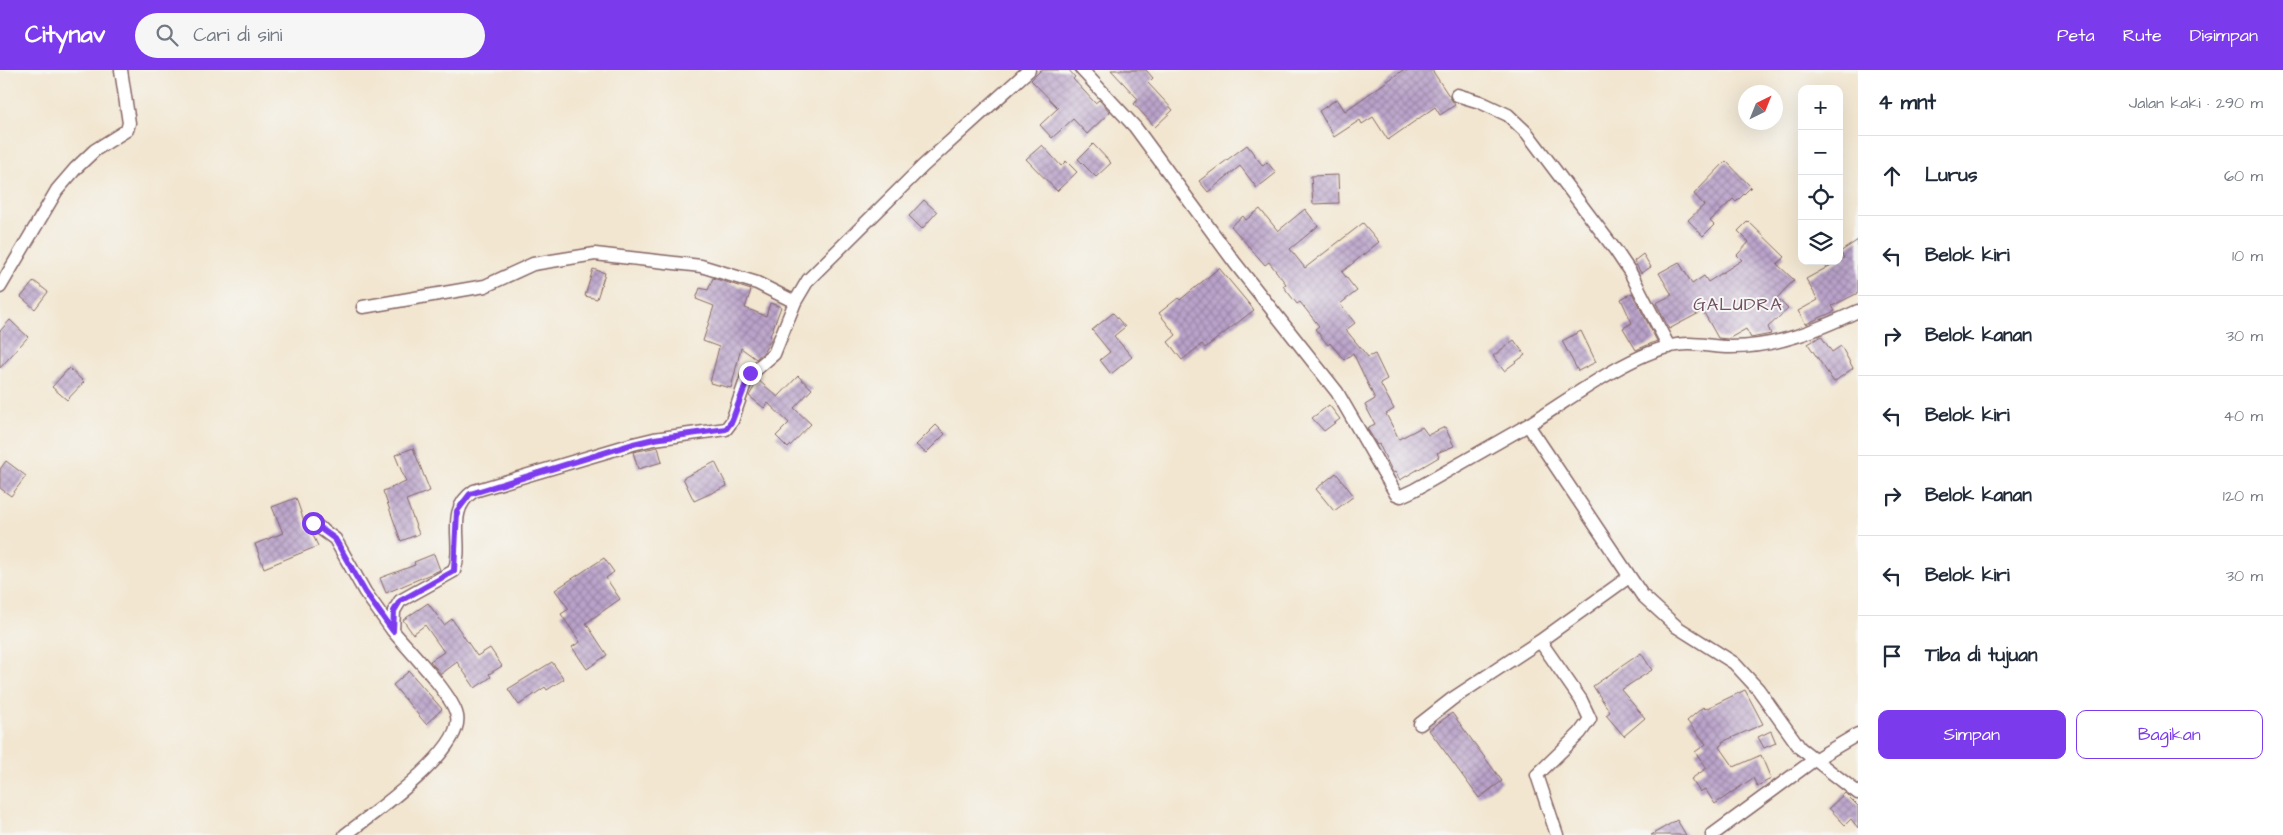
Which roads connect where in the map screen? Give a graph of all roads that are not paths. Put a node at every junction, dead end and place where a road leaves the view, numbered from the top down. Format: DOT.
graph roads {
  1 [pos="121,70"];
  2 [pos="1029,70"];
  3 [pos="1082,70"];
  4 [pos="1457,95"];
  5 [pos="0,287"];
  6 [pos="795,302"];
  7 [pos="363,307"];
  8 [pos="1858,311"];
  9 [pos="1669,346"];
  10 [pos="1528,425"];
  11 [pos="313,523"];
  12 [pos="1630,577"];
  13 [pos="393,631"];
  14 [pos="1540,641"];
  15 [pos="1420,724"];
  16 [pos="1858,734"];
  17 [pos="1814,760"];
  18 [pos="1858,794"];
  19 [pos="345,835"];
  20 [pos="1557,835"];
  21 [pos="1712,835"];
  1 -- 5 [label="street"];
  2 -- 6 [label="street"];
  3 -- 10 [label="street"];
  4 -- 9 [label="street"];
  6 -- 7 [label="street"];
  6 -- 13 [label="street"];
  8 -- 9 [label="street"];
  9 -- 10 [label="street"];
  10 -- 12 [label="street"];
  11 -- 13 [label="street"];
  12 -- 14 [label="street"];
  12 -- 17 [label="street"];
  13 -- 19 [label="street"];
  14 -- 15 [label="street"];
  14 -- 20 [label="street"];
  16 -- 17 [label="street"];
  17 -- 18 [label="street"];
  17 -- 21 [label="street"];
}
